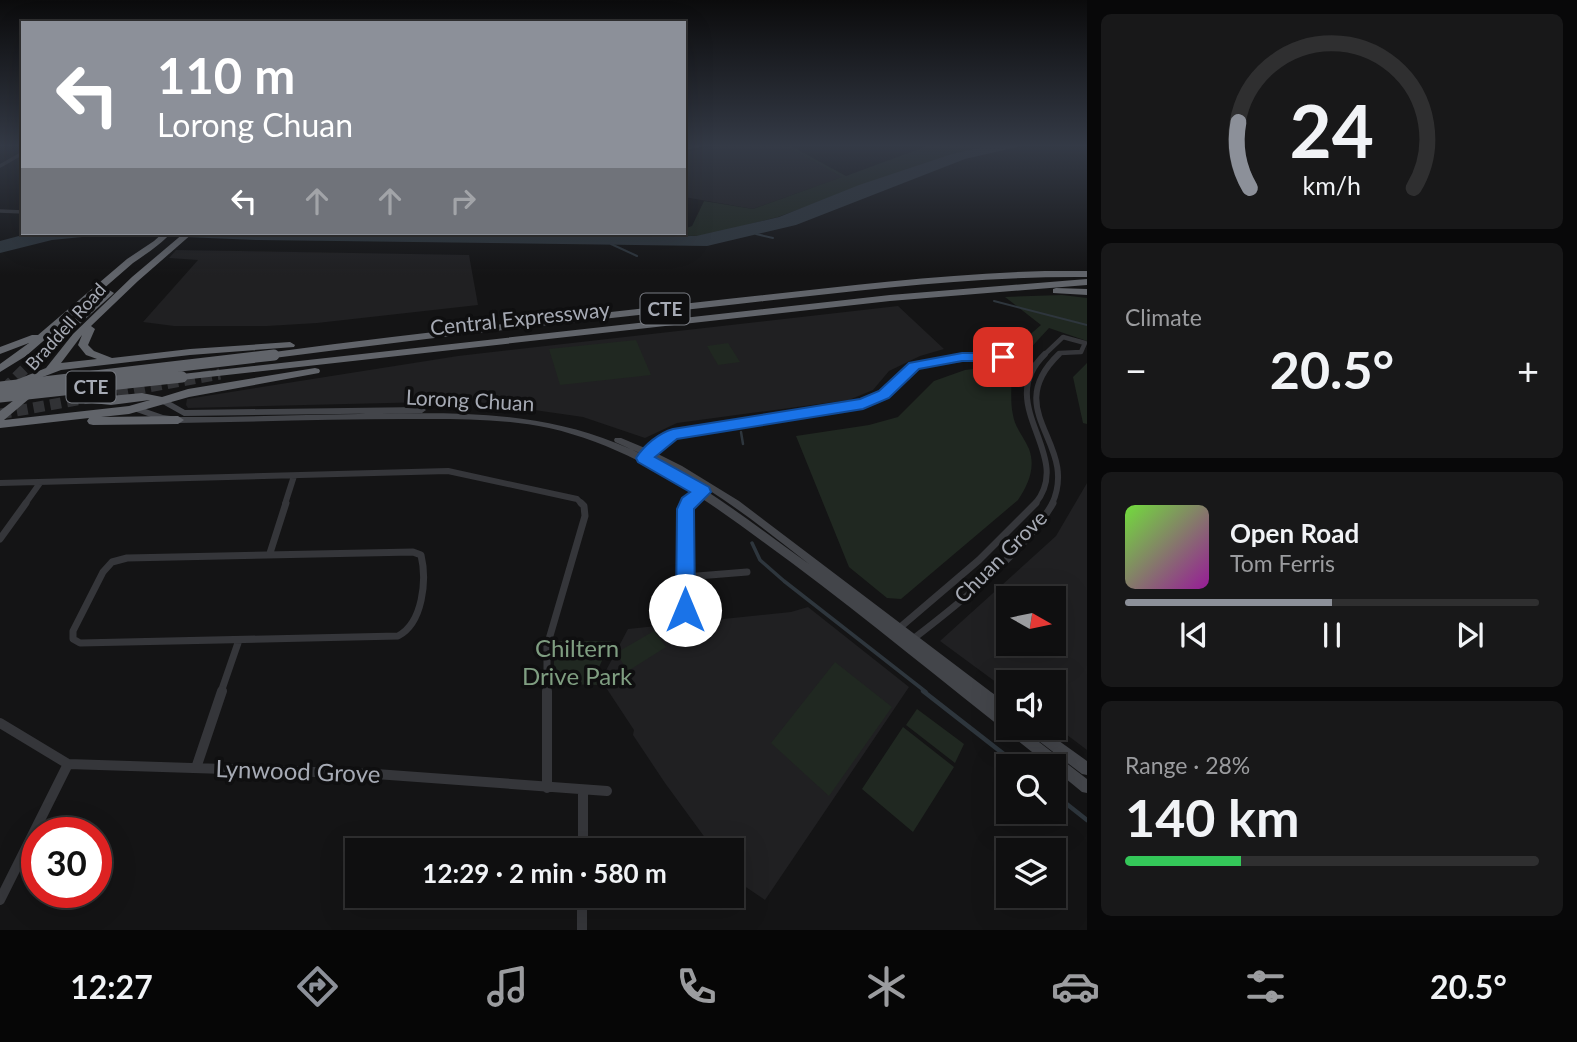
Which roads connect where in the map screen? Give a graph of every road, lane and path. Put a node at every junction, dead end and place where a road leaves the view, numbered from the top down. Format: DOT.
graph roads {
  1 [pos="0,211"];
  2 [pos="21,212"];
  3 [pos="173,236"];
  4 [pos="1087,266"];
  5 [pos="1087,274"];
  6 [pos="1004,276"];
  7 [pos="1087,282"];
  8 [pos="971,290"];
  9 [pos="1087,292"];
  10 [pos="102,311"];
  11 [pos="63,319"];
  12 [pos="76,336"];
  13 [pos="406,337"];
  14 [pos="480,343"];
  15 [pos="0,351"];
  16 [pos="31,355"];
  17 [pos="274,355"];
  18 [pos="110,361"];
  19 [pos="1034,366"];
  20 [pos="0,369"];
  21 [pos="51,369"];
  22 [pos="1044,369"];
  23 [pos="2,390"];
  24 [pos="188,393"];
  25 [pos="162,400"];
  26 [pos="132,408"];
  27 [pos="4,414"];
  28 [pos="177,415"];
  29 [pos="75,416"];
  30 [pos="0,424"];
  31 [pos="647,455"];
  32 [pos="294,476"];
  33 [pos="40,482"];
  34 [pos="0,483"];
  35 [pos="706,489"];
  36 [pos="0,539"];
  37 [pos="270,553"];
  38 [pos="747,572"];
  39 [pos="685,577"];
  40 [pos="685,610"];
  41 [pos="896,631"];
  42 [pos="240,640"];
  43 [pos="909,642"];
  44 [pos="996,704"];
  45 [pos="996,716"];
  46 [pos="0,723"];
  47 [pos="1026,740"];
  48 [pos="1047,740"];
  49 [pos="68,764"];
  50 [pos="196,768"];
  51 [pos="1087,769"];
  52 [pos="1087,787"];
  53 [pos="547,788"];
  54 [pos="583,790"];
  55 [pos="607,791"];
  56 [pos="583,838"];
  57 [pos="0,900"];
  58 [pos="582,908"];
  59 [pos="582,930"];
  1 -- 2 [label="street"];
  3 -- 10 [label="highway, Braddell Road"];
  3 -- 11 [label="highway, Braddell Road"];
  3 -- 16 [label="highway"];
  3 -- 16 [label="highway"];
  4 -- 6 [label="highway"];
  5 -- 6 [label="highway, Central Expressway / CTE"];
  6 -- 13 [label="highway, Central Expressway / CTE"];
  7 -- 8 [label="highway, Central Expressway / CTE"];
  8 -- 9 [label="highway"];
  8 -- 14 [label="highway, Central Expressway / CTE"];
  10 -- 12 [label="highway, Braddell Road"];
  10 -- 18 [label="highway"];
  11 -- 15 [label="highway"];
  11 -- 16 [label="highway, Braddell Road"];
  12 -- 21 [label="highway, Braddell Road"];
  12 -- 23 [label="highway"];
  13 -- 17 [label="highway, Central Expressway / CTE"];
  13 -- 18 [label="highway"];
  14 -- 23 [label="highway, Central Expressway / CTE, bridge"];
  14 -- 24 [label="highway"];
  16 -- 20 [label="highway, Braddell Road"];
  16 -- 23 [label="highway"];
  17 -- 23 [label="highway, Central Expressway / CTE, bridge"];
  18 -- 21 [label="highway"];
  18 -- 25 [label="highway"];
  19 -- 22 [label="street"];
  19 -- 22 [label="street"];
  19 -- 31 [label="street"];
  19 -- 41 [label="street, Chuan Grove"];
  21 -- 23 [label="highway"];
  21 -- 27 [label="highway, Braddell Road"];
  22 -- 43 [label="street, Chuan Grove"];
  23 -- 27 [label="highway"];
  24 -- 25 [label="highway"];
  24 -- 28 [label="highway"];
  25 -- 26 [label="highway"];
  25 -- 28 [label="main road"];
  26 -- 27 [label="highway"];
  26 -- 28 [label="main road, Lorong Chuan"];
  26 -- 29 [label="highway"];
  28 -- 29 [label="highway"];
  28 -- 31 [label="main road, Lorong Chuan"];
  29 -- 30 [label="highway"];
  31 -- 35 [label="main road, Lorong Chuan"];
  32 -- 33 [label="street"];
  32 -- 37 [label="street"];
  32 -- 53 [label="street"];
  33 -- 34 [label="street"];
  33 -- 36 [label="street"];
  35 -- 39 [label="street"];
  35 -- 41 [label="main road, Lorong Chuan"];
  37 -- 42 [label="street"];
  37 -- 42 [label="street"];
  38 -- 39 [label="street"];
  39 -- 40 [label="street"];
  41 -- 43 [label="main road, Lorong Chuan"];
  42 -- 50 [label="street"];
  43 -- 44 [label="main road, Lorong Chuan"];
  43 -- 45 [label="main road, Lorong Chuan"];
  46 -- 49 [label="street, Lynwood Grove"];
  47 -- 52 [label="main road, Lorong Chuan"];
  48 -- 51 [label="main road"];
  49 -- 50 [label="street, Lynwood Grove"];
  49 -- 57 [label="street"];
  50 -- 53 [label="street, Lynwood Grove"];
  53 -- 54 [label="street, Lynwood Grove"];
  54 -- 55 [label="street, Lynwood Grove"];
  54 -- 56 [label="street"];
  58 -- 59 [label="street"];
}
